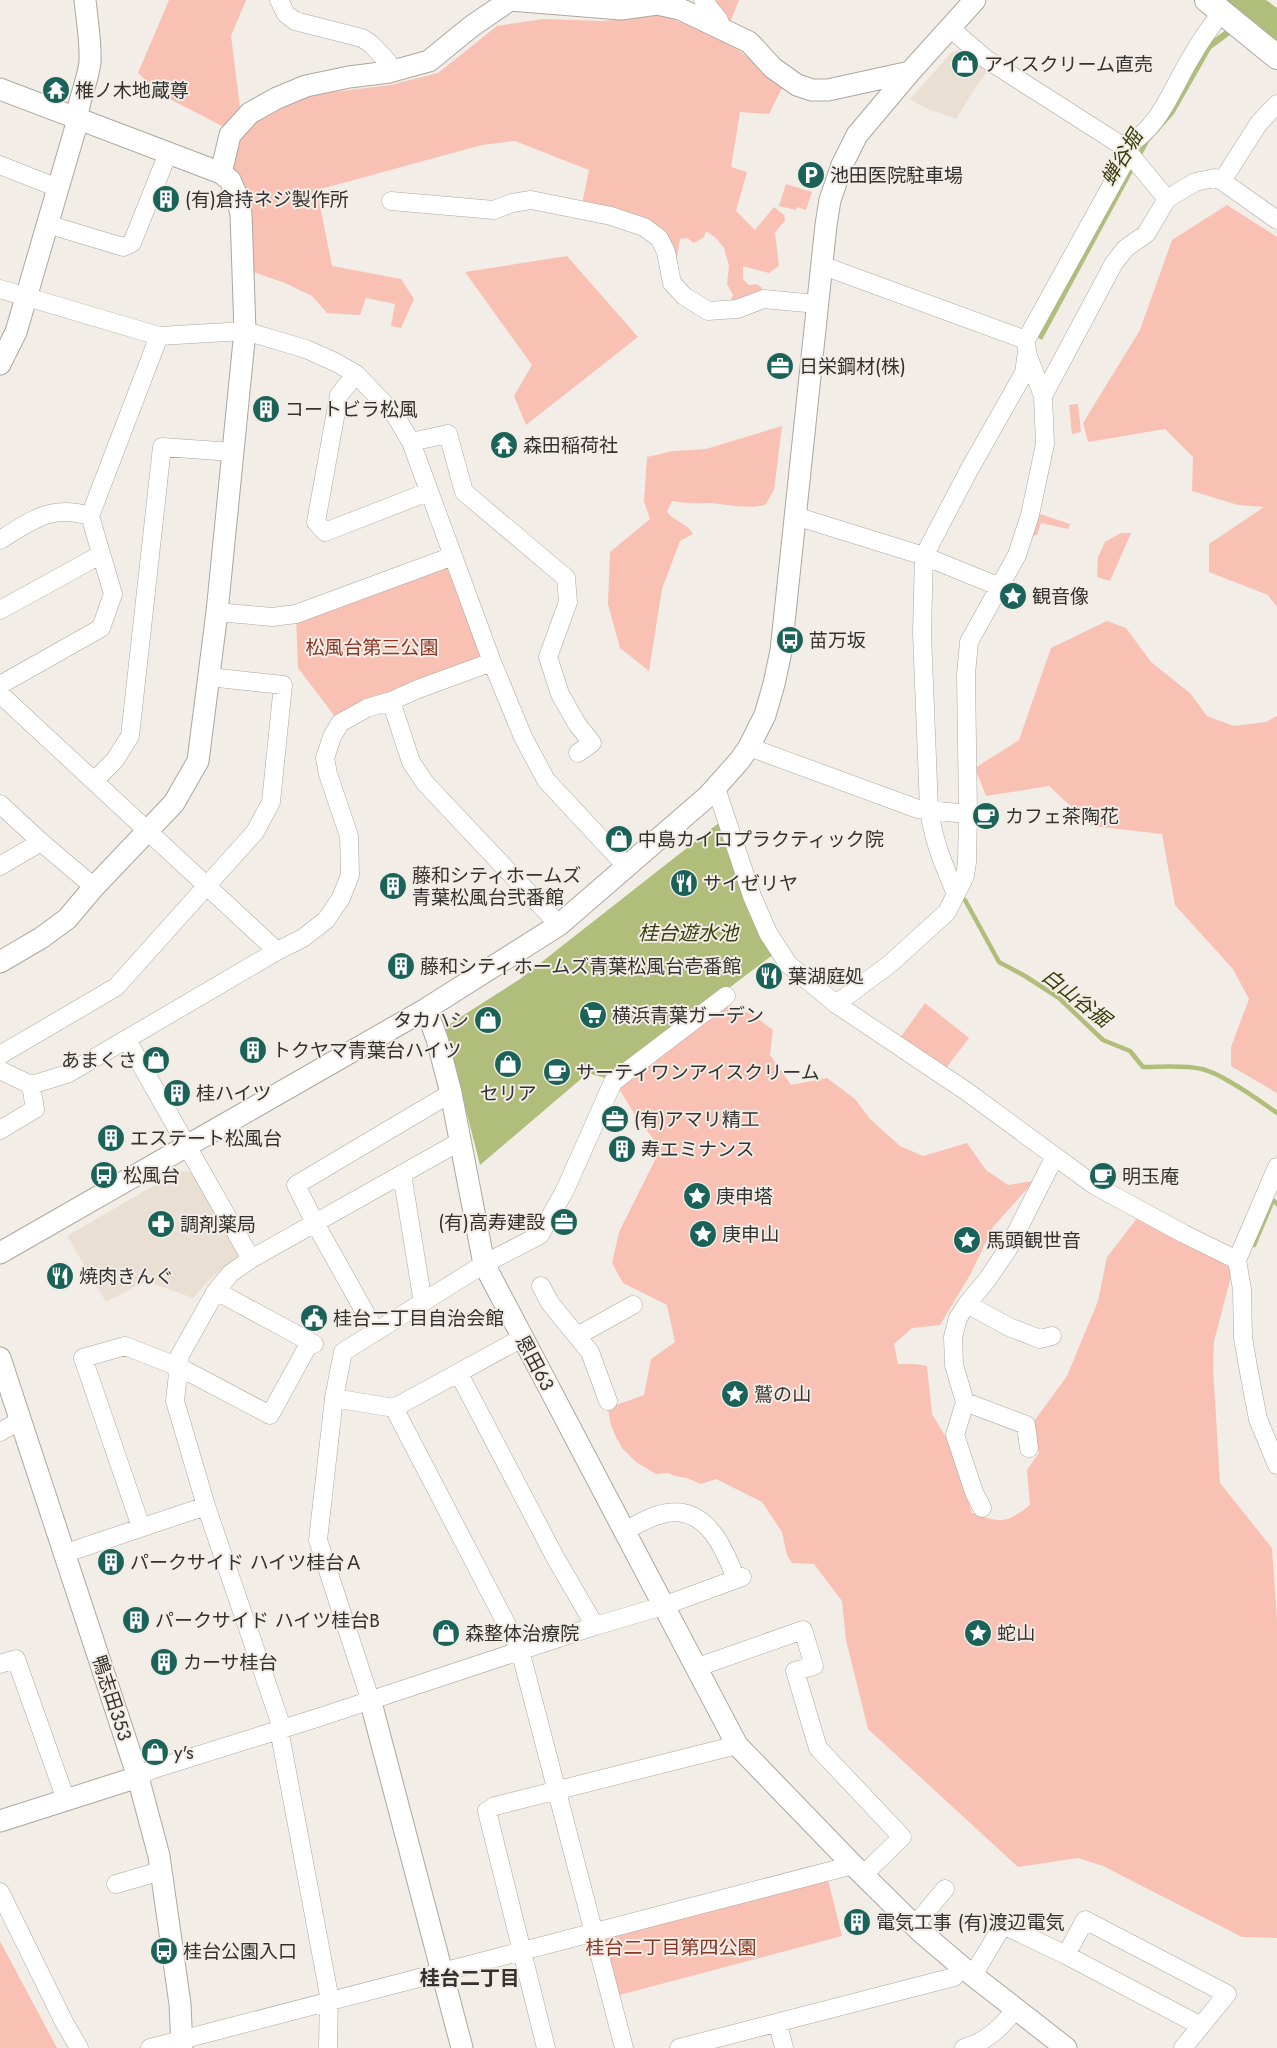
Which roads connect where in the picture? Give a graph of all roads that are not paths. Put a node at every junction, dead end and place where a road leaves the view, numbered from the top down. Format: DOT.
graph roads {
  1 [pos="85,0"];
  2 [pos="279,0"];
  3 [pos="510,0"];
  4 [pos="703,0"];
  5 [pos="975,0"];
  6 [pos="1219,10"];
  7 [pos="950,28"];
  8 [pos="722,29"];
  9 [pos="1277,57"];
  10 [pos="389,72"];
  11 [pos="910,72"];
  12 [pos="0,89"];
  13 [pos="1277,104"];
  14 [pos="76,117"];
  15 [pos="168,153"];
  16 [pos="1132,157"];
  17 [pos="0,165"];
  18 [pos="221,173"];
  19 [pos="1222,181"];
  20 [pos="58,188"];
  21 [pos="1167,199"];
  22 [pos="391,201"];
  23 [pos="1277,220"];
  24 [pos="47,224"];
  25 [pos="821,265"];
  26 [pos="0,289"];
  27 [pos="27,298"];
  28 [pos="817,304"];
  29 [pos="245,330"];
  30 [pos="159,336"];
  31 [pos="1027,346"];
  32 [pos="0,364"];
  33 [pos="356,374"];
  34 [pos="1043,396"];
  35 [pos="411,442"];
  36 [pos="234,452"];
  37 [pos="428,492"];
  38 [pos="90,516"];
  39 [pos="795,516"];
  40 [pos="0,540"];
  41 [pos="100,555"];
  42 [pos="453,556"];
  43 [pos="924,556"];
  44 [pos="1000,586"];
  45 [pos="0,610"];
  46 [pos="217,612"];
  47 [pos="492,662"];
  48 [pos="209,677"];
  49 [pos="0,685"];
  50 [pos="0,694"];
  51 [pos="391,701"];
  52 [pos="749,747"];
  53 [pos="578,753"];
  54 [pos="95,780"];
  55 [pos="716,788"];
  56 [pos="0,804"];
  57 [pos="929,809"];
  58 [pos="968,814"];
  59 [pos="147,830"];
  60 [pos="40,842"];
  61 [pos="0,866"];
  62 [pos="626,867"];
  63 [pos="208,885"];
  64 [pos="94,887"];
  65 [pos="956,894"];
  66 [pos="559,925"];
  67 [pos="277,951"];
  68 [pos="0,962"];
  69 [pos="726,996"];
  70 [pos="836,1004"];
  71 [pos="426,1009"];
  72 [pos="127,1040"];
  73 [pos="0,1055"];
  74 [pos="0,1070"];
  75 [pos="31,1086"];
  76 [pos="451,1093"];
  77 [pos="0,1130"];
  78 [pos="459,1142"];
  79 [pos="188,1146"];
  80 [pos="1055,1156"];
  81 [pos="1277,1167"];
  82 [pos="402,1174"];
  83 [pos="315,1223"];
  84 [pos="0,1253"];
  85 [pos="251,1259"];
  86 [pos="1238,1260"];
  87 [pos="484,1264"];
  88 [pos="541,1286"];
  89 [pos="216,1291"];
  90 [pos="423,1303"];
  91 [pos="967,1304"];
  92 [pos="633,1305"];
  93 [pos="376,1332"];
  94 [pos="577,1336"];
  95 [pos="1052,1336"];
  96 [pos="522,1338"];
  97 [pos="0,1358"];
  98 [pos="179,1367"];
  99 [pos="459,1374"];
  100 [pos="334,1398"];
  101 [pos="608,1401"];
  102 [pos="965,1402"];
  103 [pos="394,1408"];
  104 [pos="21,1420"];
  105 [pos="0,1432"];
  106 [pos="1029,1448"];
  107 [pos="1277,1465"];
  108 [pos="206,1506"];
  109 [pos="982,1508"];
  110 [pos="140,1527"];
  111 [pos="625,1531"];
  112 [pos="66,1553"];
  113 [pos="663,1606"];
  114 [pos="595,1626"];
  115 [pos="520,1650"];
  116 [pos="0,1664"];
  117 [pos="695,1668"];
  118 [pos="370,1699"];
  119 [pos="279,1729"];
  120 [pos="737,1745"];
  121 [pos="138,1777"];
  122 [pos="556,1790"];
  123 [pos="66,1800"];
  124 [pos="0,1821"];
  125 [pos="858,1870"];
  126 [pos="161,1871"];
  127 [pos="116,1884"];
  128 [pos="0,1892"];
  129 [pos="942,1898"];
  130 [pos="915,1925"];
  131 [pos="594,1933"];
  132 [pos="522,1951"];
  133 [pos="1066,1955"];
  134 [pos="968,1971"];
  135 [pos="442,1972"];
  136 [pos="328,2002"];
  137 [pos="1016,2009"];
  138 [pos="778,2024"];
  139 [pos="1201,2026"];
  140 [pos="182,2044"];
  141 [pos="79,2048"];
  142 [pos="150,2048"];
  143 [pos="328,2048"];
  144 [pos="462,2048"];
  145 [pos="546,2048"];
  146 [pos="624,2048"];
  147 [pos="680,2048"];
  148 [pos="784,2048"];
  149 [pos="964,2048"];
  150 [pos="1066,2048"];
  151 [pos="1183,2048"];
  1 -- 14 [label="street"];
  2 -- 10 [label="street"];
  3 -- 8 [label="street"];
  3 -- 10 [label="street"];
  4 -- 8 [label="street"];
  5 -- 7 [label="street"];
  6 -- 9 [label="main road"];
  6 -- 16 [label="street"];
  7 -- 11 [label="street"];
  7 -- 16 [label="street"];
  8 -- 11 [label="street"];
  10 -- 18 [label="street"];
  11 -- 25 [label="street"];
  12 -- 14 [label="street"];
  13 -- 19 [label="street"];
  14 -- 15 [label="street"];
  14 -- 20 [label="street"];
  15 -- 18 [label="street"];
  15 -- 24 [label="street"];
  16 -- 21 [label="street"];
  16 -- 31 [label="street"];
  17 -- 20 [label="street"];
  18 -- 29 [label="street"];
  19 -- 21 [label="street"];
  19 -- 23 [label="street"];
  20 -- 24 [label="street"];
  21 -- 34 [label="street"];
  22 -- 28 [label="street"];
  24 -- 27 [label="street"];
  25 -- 28 [label="street"];
  25 -- 31 [label="street"];
  26 -- 27 [label="street"];
  27 -- 30 [label="street"];
  27 -- 32 [label="street"];
  28 -- 39 [label="street"];
  29 -- 30 [label="street"];
  29 -- 33 [label="street"];
  29 -- 36 [label="street"];
  30 -- 38 [label="street"];
  31 -- 34 [label="street"];
  31 -- 43 [label="street"];
  33 -- 35 [label="street"];
  33 -- 37 [label="street"];
  34 -- 44 [label="street"];
  35 -- 37 [label="street"];
  35 -- 53 [label="street"];
  36 -- 46 [label="street"];
  36 -- 54 [label="street"];
  37 -- 42 [label="street"];
  38 -- 40 [label="street"];
  38 -- 41 [label="street"];
  39 -- 43 [label="street"];
  39 -- 52 [label="street"];
  41 -- 45 [label="street"];
  41 -- 49 [label="street"];
  42 -- 46 [label="street"];
  42 -- 47 [label="street"];
  43 -- 44 [label="street"];
  43 -- 57 [label="street"];
  44 -- 58 [label="street"];
  46 -- 48 [label="street"];
  47 -- 51 [label="street"];
  47 -- 62 [label="street"];
  48 -- 59 [label="street"];
  48 -- 63 [label="street"];
  50 -- 54 [label="street"];
  51 -- 66 [label="street"];
  51 -- 67 [label="street"];
  52 -- 55 [label="street"];
  52 -- 57 [label="street"];
  54 -- 59 [label="street"];
  55 -- 62 [label="street"];
  55 -- 70 [label="street"];
  56 -- 60 [label="street"];
  57 -- 58 [label="street"];
  57 -- 65 [label="street"];
  58 -- 65 [label="street"];
  59 -- 63 [label="street"];
  59 -- 64 [label="street"];
  60 -- 61 [label="street"];
  60 -- 64 [label="street"];
  62 -- 66 [label="street"];
  63 -- 67 [label="street"];
  63 -- 73 [label="street"];
  64 -- 68 [label="street"];
  65 -- 70 [label="street"];
  66 -- 71 [label="street"];
  67 -- 72 [label="street"];
  69 -- 87 [label="street"];
  70 -- 80 [label="street"];
  71 -- 76 [label="street, 恩田63 / 恩田63"];
  71 -- 79 [label="street"];
  72 -- 75 [label="street"];
  72 -- 79 [label="street"];
  74 -- 75 [label="street"];
  75 -- 77 [label="street"];
  76 -- 78 [label="street, 恩田63 / 恩田63"];
  76 -- 83 [label="street"];
  78 -- 82 [label="street"];
  78 -- 87 [label="street, 恩田63 / 恩田63"];
  79 -- 84 [label="street"];
  79 -- 85 [label="street"];
  80 -- 86 [label="street"];
  80 -- 91 [label="street"];
  81 -- 86 [label="street"];
  82 -- 83 [label="street"];
  82 -- 90 [label="street"];
  83 -- 85 [label="street"];
  83 -- 93 [label="street"];
  85 -- 89 [label="street"];
  86 -- 107 [label="street"];
  87 -- 90 [label="street"];
  87 -- 96 [label="street, 恩田63 / 恩田63"];
  88 -- 94 [label="street"];
  89 -- 98 [label="street"];
  89 -- 98 [label="street"];
  90 -- 93 [label="street"];
  91 -- 95 [label="street"];
  91 -- 102 [label="street"];
  92 -- 94 [label="street"];
  93 -- 100 [label="street"];
  94 -- 101 [label="street"];
  96 -- 99 [label="street"];
  96 -- 111 [label="street, 恩田63 / 恩田63"];
  97 -- 104 [label="street, 鴨志田353 / 鴨志田353"];
  98 -- 108 [label="street"];
  98 -- 110 [label="street"];
  99 -- 103 [label="street"];
  99 -- 114 [label="street"];
  100 -- 103 [label="street"];
  100 -- 118 [label="street"];
  102 -- 106 [label="street"];
  102 -- 109 [label="street"];
  103 -- 115 [label="street"];
  104 -- 105 [label="street"];
  104 -- 112 [label="street, 鴨志田353 / 鴨志田353"];
  108 -- 110 [label="street"];
  108 -- 119 [label="street"];
  110 -- 112 [label="street"];
  111 -- 113 [label="street, 恩田63 / 恩田63"];
  111 -- 113 [label="street"];
  112 -- 121 [label="street, 鴨志田353 / 鴨志田353"];
  113 -- 114 [label="street"];
  113 -- 117 [label="street, 恩田63 / 恩田63"];
  114 -- 115 [label="street"];
  115 -- 118 [label="street"];
  115 -- 122 [label="street"];
  116 -- 123 [label="street"];
  117 -- 120 [label="street, 恩田63"];
  117 -- 125 [label="street"];
  118 -- 119 [label="street"];
  118 -- 135 [label="street"];
  119 -- 121 [label="street"];
  119 -- 136 [label="street"];
  120 -- 122 [label="street"];
  120 -- 125 [label="street, 恩田63"];
  121 -- 123 [label="street"];
  121 -- 126 [label="street, 鴨志田353 / 鴨志田353"];
  122 -- 131 [label="street"];
  122 -- 132 [label="street"];
  123 -- 124 [label="street"];
  125 -- 130 [label="street, 恩田63"];
  125 -- 131 [label="street"];
  126 -- 127 [label="street"];
  126 -- 140 [label="street, 鴨志田353 / 鴨志田353"];
  128 -- 141 [label="street"];
  129 -- 130 [label="street"];
  130 -- 134 [label="street, 恩田63"];
  131 -- 132 [label="street"];
  131 -- 146 [label="street"];
  132 -- 135 [label="street"];
  132 -- 145 [label="street"];
  133 -- 134 [label="street"];
  133 -- 139 [label="street"];
  133 -- 139 [label="street"];
  134 -- 137 [label="street, 恩田63"];
  134 -- 138 [label="street"];
  135 -- 136 [label="street"];
  135 -- 144 [label="street"];
  136 -- 140 [label="street"];
  136 -- 143 [label="street"];
  137 -- 149 [label="street"];
  137 -- 150 [label="street, 恩田63"];
  138 -- 147 [label="street"];
  138 -- 148 [label="street"];
  139 -- 151 [label="street"];
  140 -- 142 [label="street"];
}
